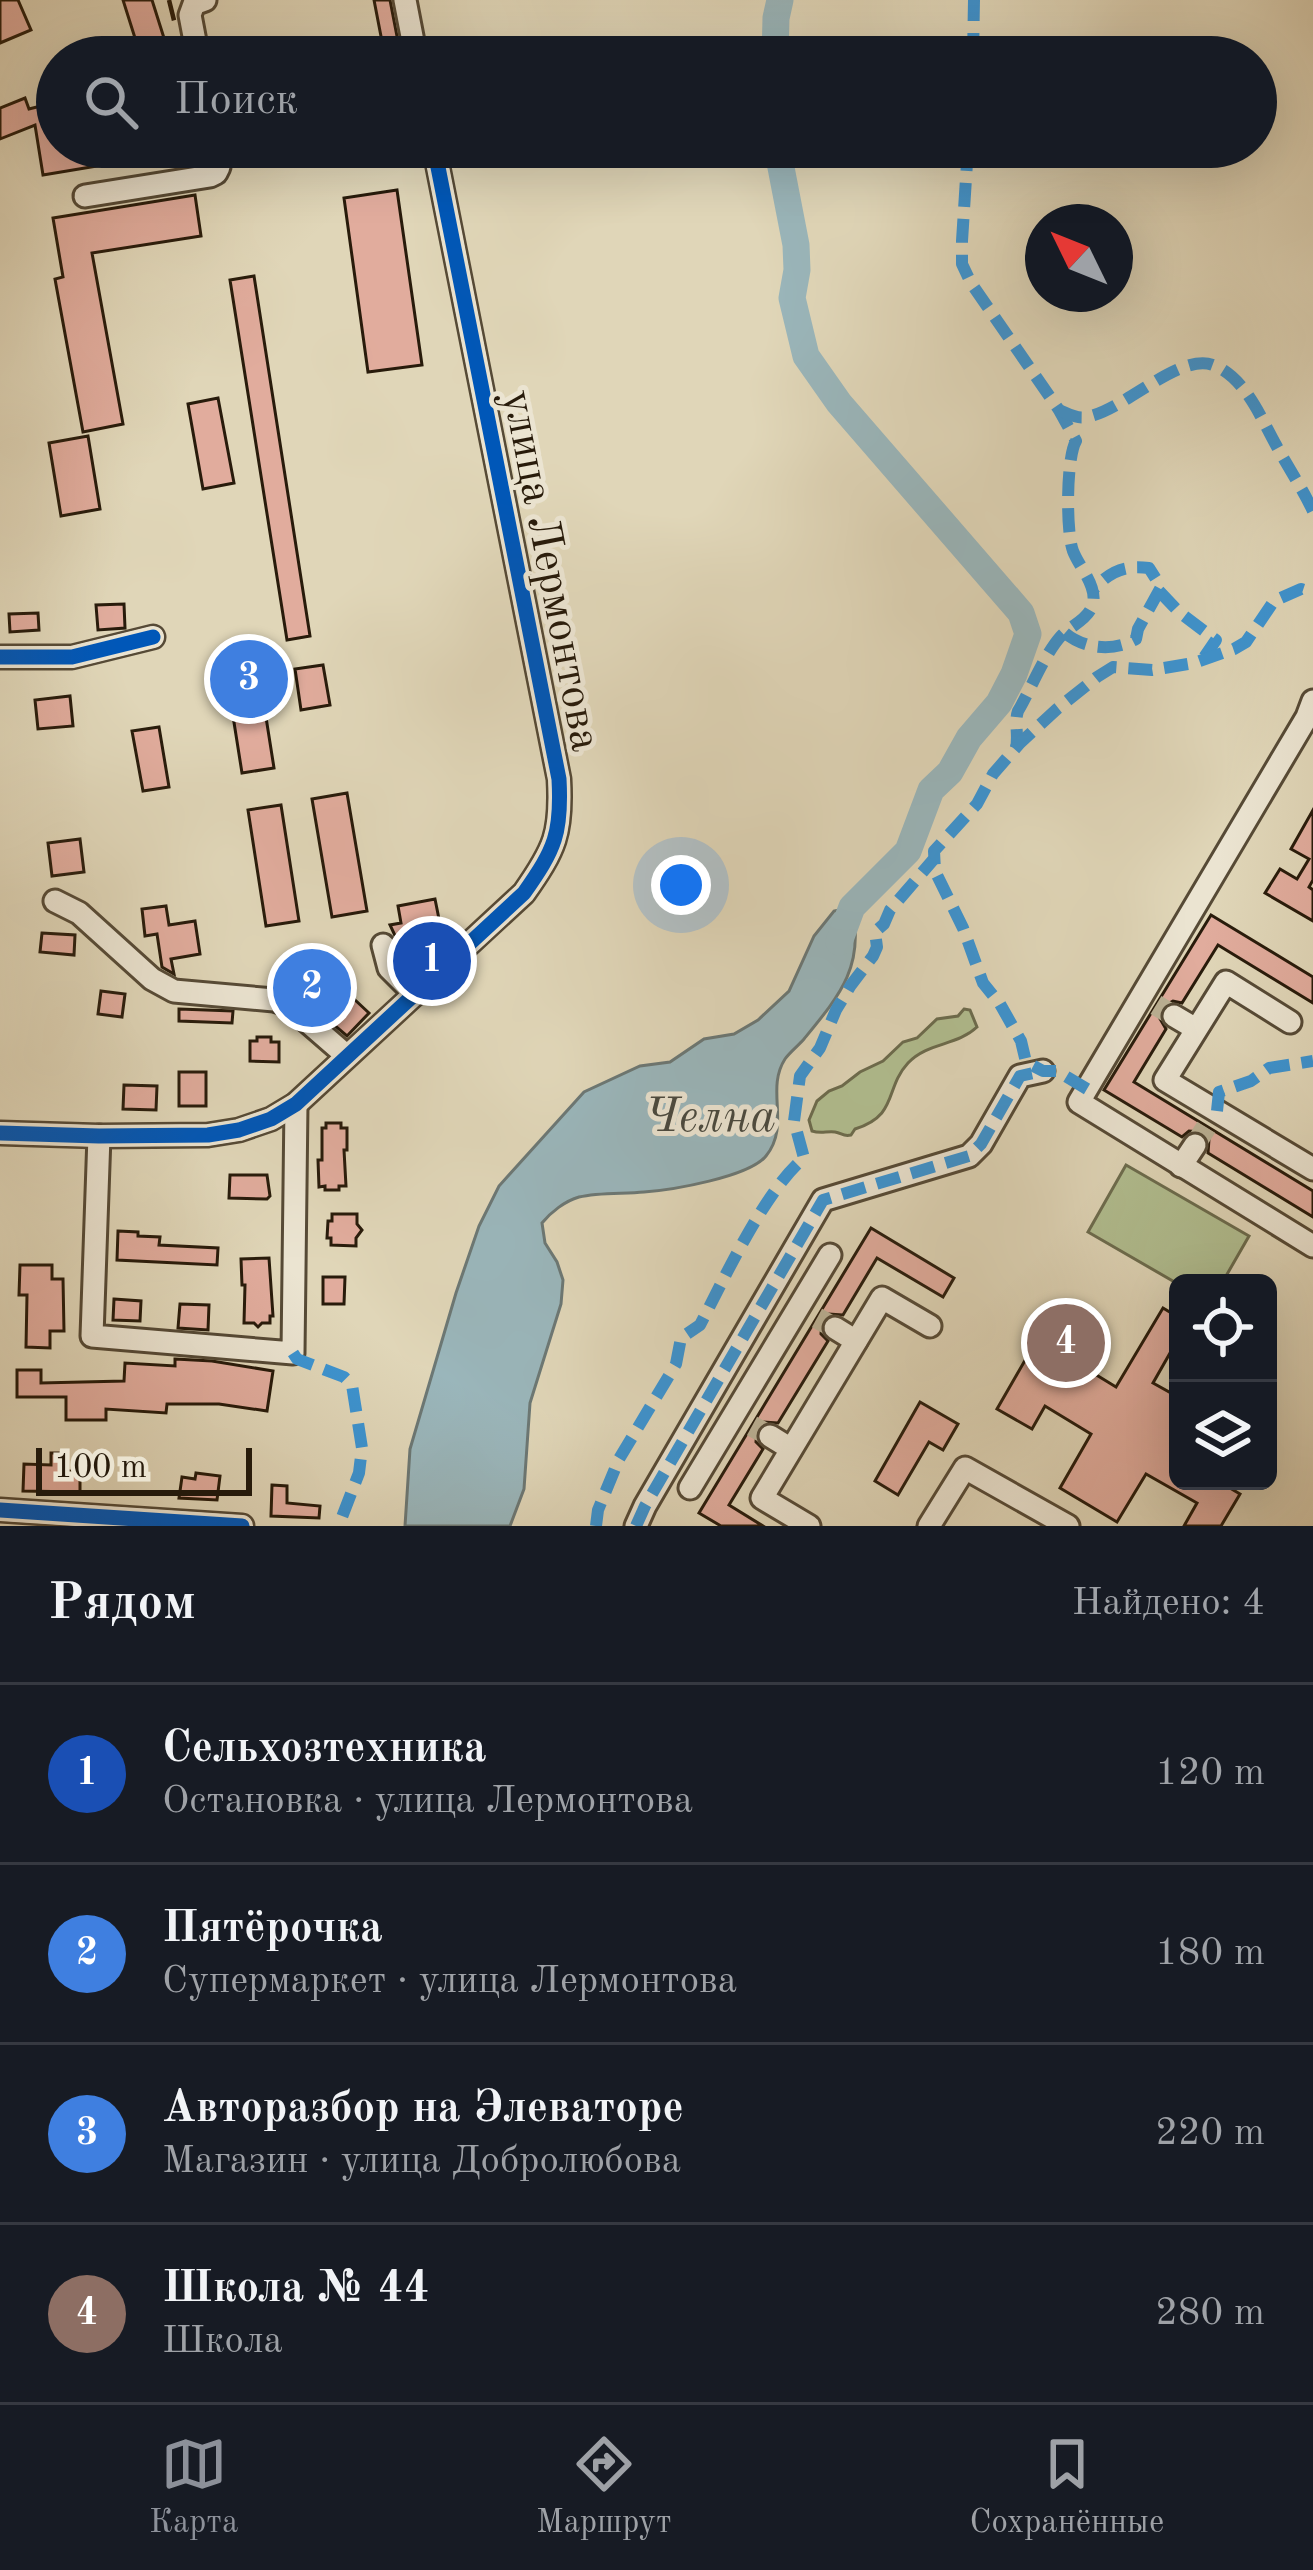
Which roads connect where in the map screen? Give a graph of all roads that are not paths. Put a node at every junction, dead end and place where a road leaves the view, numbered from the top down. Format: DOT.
graph roads {
  1 [pos="205,0"];
  2 [pos="405,0"];
  3 [pos="194,36"];
  4 [pos="412,36"];
  5 [pos="218,168"];
  6 [pos="438,168"];
  7 [pos="85,196"];
  8 [pos="153,637"];
  9 [pos="0,657"];
  10 [pos="1311,713"];
  11 [pos="55,901"];
  12 [pos="383,945"];
  13 [pos="415,994"];
  14 [pos="1158,1006"];
  15 [pos="1290,1022"];
  16 [pos="1196,1029"];
  17 [pos="347,1056"];
  18 [pos="1043,1071"];
  19 [pos="296,1104"];
  20 [pos="1206,1127"];
  21 [pos="0,1132"];
  22 [pos="99,1136"];
  23 [pos="1181,1166"];
  24 [pos="1313,1169"];
  25 [pos="1313,1246"];
  26 [pos="830,1255"];
  27 [pos="817,1318"];
  28 [pos="930,1326"];
  29 [pos="856,1341"];
  30 [pos="752,1426"];
  31 [pos="791,1449"];
  32 [pos="690,1489"];
  33 [pos="0,1510"];
  34 [pos="242,1526"];
  35 [pos="636,1526"];
  36 [pos="809,1526"];
  37 [pos="929,1526"];
  38 [pos="1068,1526"];
  1 -- 3 [label="street"];
  2 -- 4 [label="street"];
  5 -- 7 [label="street"];
  6 -- 13 [label="street, улица Лермонтова"];
  8 -- 9 [label="street"];
  10 -- 14 [label="street"];
  11 -- 17 [label="street"];
  12 -- 13 [label="street"];
  13 -- 17 [label="street, улица Лермонтова"];
  14 -- 16 [label="street"];
  14 -- 23 [label="street"];
  15 -- 16 [label="street"];
  16 -- 20 [label="street"];
  17 -- 19 [label="street, улица Лермонтова"];
  18 -- 35 [label="street"];
  19 -- 22 [label="street, улица Лермонтова"];
  19 -- 22 [label="street"];
  20 -- 23 [label="street"];
  20 -- 24 [label="street"];
  21 -- 22 [label="street, улица Лермонтова"];
  23 -- 25 [label="street"];
  26 -- 27 [label="street"];
  27 -- 29 [label="street"];
  27 -- 30 [label="street"];
  28 -- 29 [label="street"];
  29 -- 31 [label="street"];
  30 -- 31 [label="street"];
  30 -- 32 [label="street"];
  31 -- 36 [label="street"];
  33 -- 34 [label="street"];
  37 -- 38 [label="street"];
}
